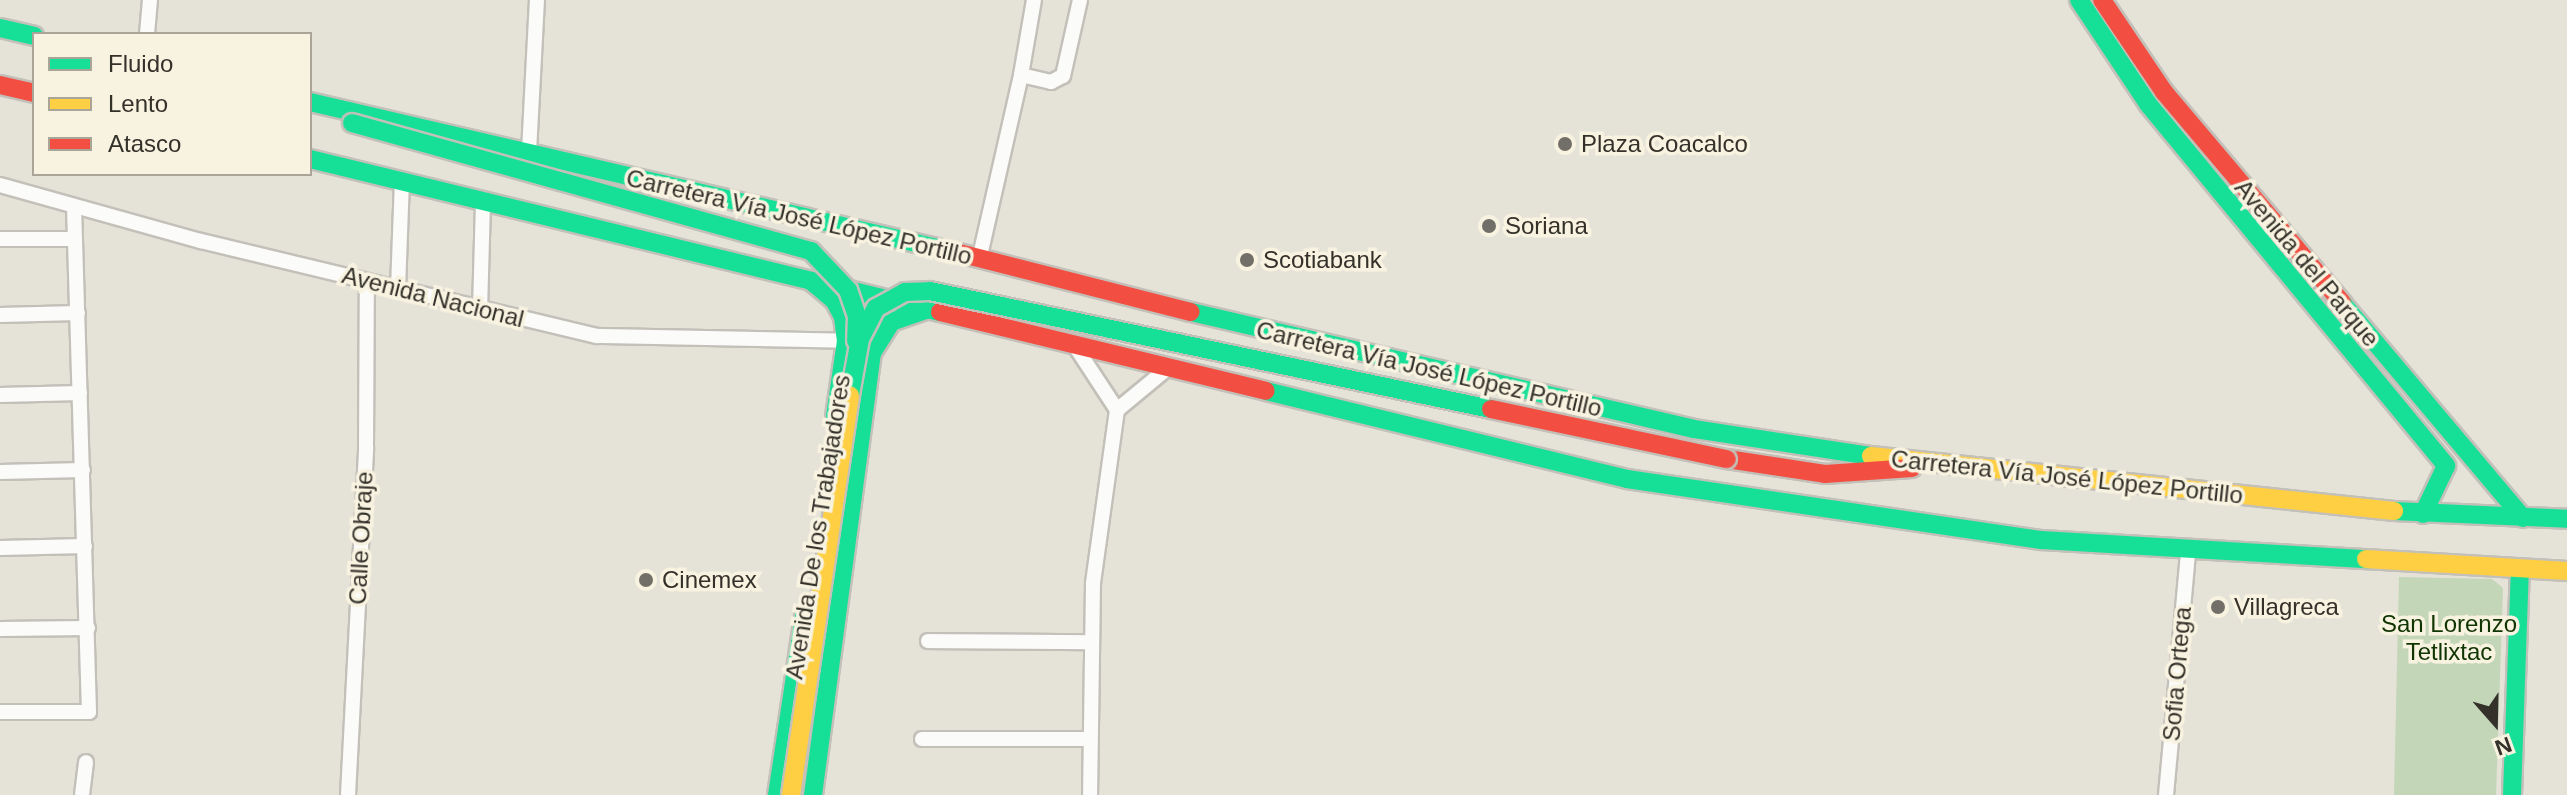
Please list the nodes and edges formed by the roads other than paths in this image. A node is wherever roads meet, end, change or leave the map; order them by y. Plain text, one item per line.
1 (150, 0) edge
2 (537, 0) edge
3 (1034, 0) edge
4 (1080, 0) edge
5 (2079, 0) edge
6 (2106, 2) edge
7 (2095, 23) junction
8 (0, 28) edge
9 (147, 32) edge
10 (32, 36) edge
11 (1021, 75) junction
12 (0, 85) edge
13 (32, 93) edge
14 (312, 102) edge
15 (312, 111) edge
16 (529, 152) junction
17 (312, 159) edge
18 (402, 181) junction
19 (0, 185) edge
20 (483, 201) junction
21 (74, 206) junction
22 (0, 239) edge
23 (75, 239) junction
24 (979, 260) junction
25 (803, 277) junction
26 (367, 281) junction
27 (398, 289) junction
28 (480, 310) junction
29 (944, 311) junction
30 (78, 313) junction
31 (0, 315) edge
32 (846, 341) junction
33 (1072, 342) junction
34 (876, 343) junction
35 (1169, 366) junction
36 (80, 393) junction
37 (0, 395) edge
38 (1117, 410) junction
39 (1939, 466) junction
40 (83, 470) junction
41 (0, 472) edge
42 (2423, 514) junction
43 (2523, 518) junction
44 (2567, 519) edge
45 (85, 546) junction
46 (0, 548) edge
47 (2188, 552) junction
48 (2520, 570) junction
49 (2567, 571) edge
50 (88, 628) junction
51 (0, 629) edge
52 (928, 641) dead end
53 (1089, 642) junction
54 (0, 712) edge
55 (922, 739) dead end
56 (1090, 739) junction
57 (86, 762) dead end
58 (82, 795) edge
59 (348, 795) edge
60 (777, 795) edge
61 (791, 795) edge
62 (802, 795) edge
63 (813, 795) edge
64 (1090, 795) edge
65 (2166, 795) edge
66 (2512, 795) edge

1 - 9 street
2 - 16 street
3 - 11 street
4 - 11 street
5 - 7 main road, Avenida del Parque
6 - 7 street
6 - 43 main road, Avenida del Parque
7 - 42 main road, Avenida del Parque
8 - 10 main road
11 - 24 street
12 - 13 main road
14 - 16 main road, Carretera Vía José López Portillo
15 - 62 main road, bridge
16 - 24 main road, Carretera Vía José López Portillo
17 - 18 main road
18 - 20 main road
18 - 27 street
19 - 21 street, Avenida Nacional
20 - 25 main road
20 - 28 street
21 - 23 street
21 - 26 street, Avenida Nacional
22 - 23 street
23 - 30 street
24 - 39 main road, Carretera Vía José López Portillo
25 - 29 main road
25 - 32 main road, Avenida De los Trabajadores
26 - 27 street, Avenida Nacional
26 - 59 street, Calle Obraje
27 - 28 street, Avenida Nacional
28 - 32 street, Avenida Nacional
29 - 33 main road
29 - 34 main road
30 - 31 street
30 - 36 street
32 - 34 street, Avenida Nacional
32 - 60 main road, Avenida De los Trabajadores
33 - 35 main road
33 - 38 street
34 - 63 main road, Avenida De los Trabajadores
35 - 38 street
35 - 47 main road
36 - 37 street
36 - 40 street
38 - 53 street
39 - 42 main road, Carretera Vía José López Portillo
39 - 61 main road, bridge
40 - 41 street
40 - 45 street
42 - 43 main road, Carretera Vía José López Portillo
43 - 44 main road, Carretera Vía José López Portillo
45 - 46 street
45 - 50 street
47 - 48 main road
47 - 65 street, Sofia Ortega
48 - 49 main road
48 - 66 main road
50 - 51 street
50 - 54 street
52 - 53 street
53 - 56 street
55 - 56 street
56 - 64 street
57 - 58 street

